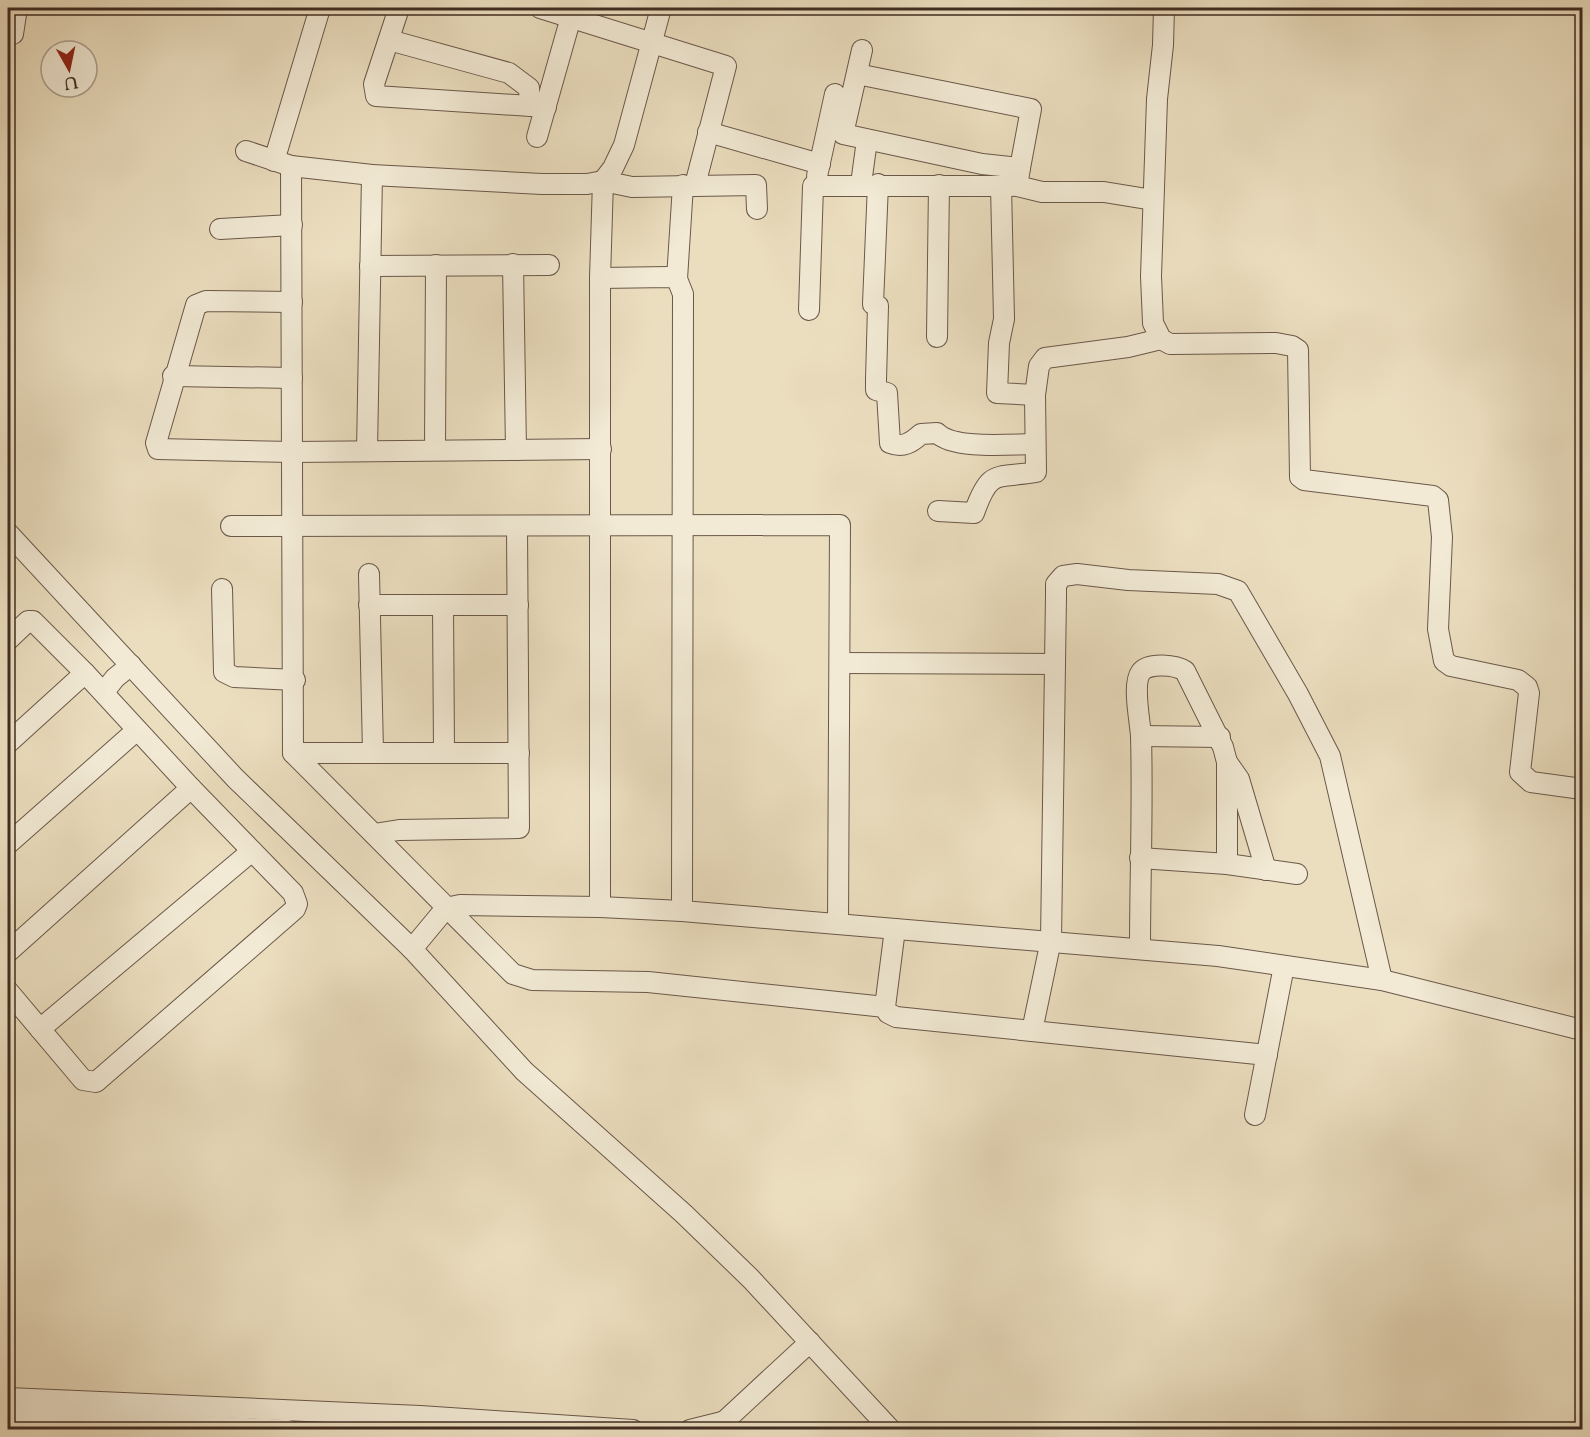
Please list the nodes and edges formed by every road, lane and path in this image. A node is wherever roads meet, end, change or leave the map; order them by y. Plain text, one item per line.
1 (17, 8) edge
2 (320, 8) edge
3 (399, 8) edge
4 (540, 8) edge
5 (661, 8) edge
6 (1164, 8) edge
7 (571, 17) junction
8 (13, 34) dead end
9 (389, 40) junction
10 (652, 41) junction
11 (862, 50) dead end
12 (857, 74) junction
13 (835, 94) dead end
14 (538, 106) junction
15 (708, 132) junction
16 (537, 137) dead end
17 (867, 140) junction
18 (246, 151) dead end
19 (283, 164) junction
20 (372, 175) junction
21 (1013, 180) junction
22 (603, 181) junction
23 (869, 184) junction
24 (689, 185) junction
25 (939, 185) junction
26 (1153, 200) junction
27 (757, 208) dead end
28 (292, 225) junction
29 (220, 229) dead end
30 (513, 264) junction
31 (436, 265) junction
32 (549, 265) dead end
33 (370, 266) junction
34 (600, 278) junction
35 (677, 279) junction
36 (292, 302) junction
37 (808, 310) dead end
38 (937, 337) dead end
39 (1161, 339) junction
40 (173, 376) junction
41 (292, 378) junction
42 (1035, 394) junction
43 (1035, 444) junction
44 (601, 449) junction
45 (435, 450) junction
46 (516, 450) junction
47 (367, 451) junction
48 (294, 452) junction
49 (938, 511) dead end
50 (683, 525) junction
51 (231, 526) dead end
52 (293, 526) junction
53 (601, 526) junction
54 (517, 527) junction
55 (8, 533) edge
56 (369, 574) dead end
57 (222, 589) dead end
58 (518, 605) junction
59 (369, 606) junction
60 (443, 606) junction
61 (8, 640) edge
62 (840, 663) junction
63 (1055, 664) junction
64 (85, 673) junction
65 (119, 676) junction
66 (295, 680) junction
67 (137, 730) junction
68 (1141, 736) junction
69 (1220, 737) junction
70 (8, 743) edge
71 (373, 752) junction
72 (444, 752) junction
73 (293, 753) junction
74 (519, 753) junction
75 (1227, 762) junction
76 (191, 788) junction
77 (1582, 789) edge
78 (374, 834) junction
79 (8, 844) edge
80 (252, 851) junction
81 (1140, 858) junction
82 (1227, 864) junction
83 (1266, 870) junction
84 (1297, 874) dead end
85 (600, 907) junction
86 (446, 908) junction
87 (682, 911) junction
88 (838, 923) junction
89 (895, 929) junction
90 (1051, 940) junction
91 (1140, 948) junction
92 (412, 949) junction
93 (8, 952) edge
94 (1284, 966) junction
95 (1382, 980) junction
96 (8, 991) edge
97 (885, 1007) junction
98 (40, 1029) junction
99 (1582, 1030) edge
100 (1032, 1031) junction
101 (1267, 1055) junction
102 (1255, 1115) dead end
103 (810, 1342) junction
104 (8, 1398) edge
105 (92, 1417) edge
106 (223, 1420) edge
107 (19, 1421) edge
108 (355, 1421) edge
109 (160, 1426) edge
110 (719, 1426) edge
111 (288, 1430) edge
112 (633, 1430) edge
113 (690, 1430) edge
114 (891, 1430) edge

1 - 8 street
2 - 19 street
3 - 9 street
4 - 7 street
5 - 10 street
6 - 26 street
7 - 10 street
7 - 14 street
9 - 14 street
9 - 14 street
10 - 15 street
10 - 22 street
11 - 12 street
12 - 17 street
12 - 21 street
13 - 15 street
14 - 16 street
15 - 24 street
17 - 21 street
17 - 23 street
18 - 19 street
19 - 20 street
19 - 28 street
20 - 22 street
20 - 33 street
21 - 25 street
21 - 26 street
21 - 42 street
22 - 24 street
22 - 34 street
23 - 25 street
23 - 37 street
23 - 43 street
24 - 27 street
24 - 35 street
25 - 38 street
26 - 39 street
28 - 29 street
28 - 36 street
30 - 31 street
30 - 32 street
30 - 46 street
31 - 33 street
31 - 45 street
33 - 47 street
34 - 35 street
34 - 44 street
35 - 50 street
36 - 40 street
36 - 41 street
39 - 42 street
39 - 77 street
40 - 41 street
40 - 48 street
41 - 48 street
42 - 43 street
43 - 49 street
44 - 46 street
44 - 53 street
45 - 46 street
45 - 47 street
47 - 48 street
48 - 52 street
50 - 53 street
50 - 62 street
50 - 87 street
51 - 52 street
52 - 54 street
52 - 66 street
53 - 54 street
53 - 85 street
54 - 58 street
55 - 65 street
56 - 59 street
57 - 66 street
58 - 60 street
58 - 74 street
59 - 60 street
59 - 71 street
60 - 72 street
61 - 64 street
62 - 63 street
62 - 88 street
63 - 90 street
63 - 95 street
64 - 65 street
64 - 70 street
65 - 67 street
65 - 92 street
66 - 73 street
67 - 76 street
67 - 79 street
68 - 69 street
68 - 69 street
68 - 81 street
69 - 75 street
71 - 72 street
71 - 73 street
72 - 74 street
73 - 78 street
74 - 78 street
75 - 82 street
75 - 83 street
76 - 80 street
76 - 93 street
78 - 86 street
80 - 98 street
80 - 98 street
81 - 82 street
81 - 91 street
82 - 83 street
83 - 84 street
85 - 86 street
85 - 87 street
86 - 92 street
86 - 97 street
87 - 88 street
88 - 89 street
89 - 90 street
89 - 97 street
90 - 91 street
90 - 100 street
91 - 94 street
92 - 103 street
94 - 95 street
94 - 101 street
95 - 99 street
96 - 98 street
97 - 100 street
100 - 101 street
101 - 102 street
103 - 110 street
103 - 114 street
104 - 105 street
105 - 106 street
105 - 107 street
105 - 109 street
106 - 108 street
106 - 109 street
106 - 111 street
108 - 112 street
110 - 113 street

